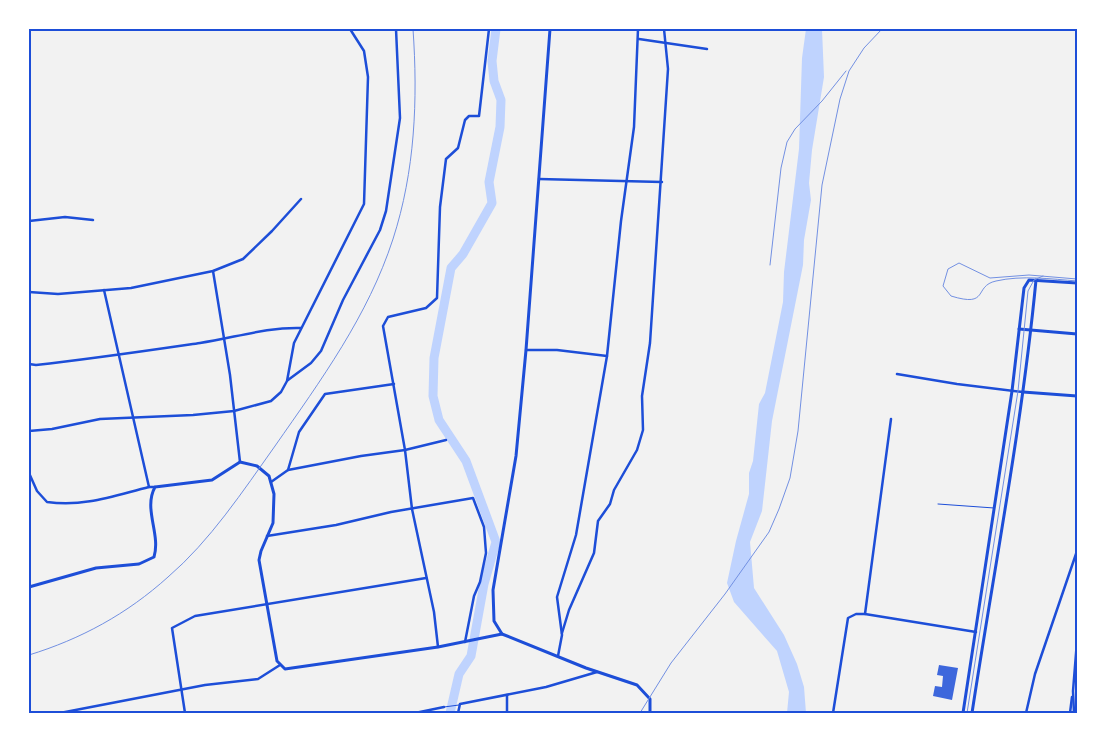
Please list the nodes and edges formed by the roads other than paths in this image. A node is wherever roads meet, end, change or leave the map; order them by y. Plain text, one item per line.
1 (350, 29) edge
2 (396, 29) edge
3 (489, 29) edge
4 (550, 29) edge
5 (638, 29) edge
6 (664, 29) edge
7 (639, 39) junction
8 (665, 44) junction
9 (707, 49) dead end
10 (539, 178) junction
11 (626, 180) junction
12 (662, 182) junction
13 (301, 198) dead end
14 (93, 220) dead end
15 (29, 221) edge
16 (213, 271) junction
17 (1036, 280) junction
18 (1077, 283) edge
19 (104, 290) junction
20 (29, 292) edge
21 (302, 328) junction
22 (1019, 329) junction
23 (1031, 330) junction
24 (1077, 334) edge
25 (225, 339) junction
26 (526, 350) junction
27 (118, 356) junction
28 (608, 356) junction
29 (29, 364) edge
30 (897, 374) dead end
31 (287, 381) junction
32 (394, 384) junction
33 (1012, 391) junction
34 (1023, 392) junction
35 (1077, 396) edge
36 (234, 411) junction
37 (133, 417) junction
38 (891, 419) dead end
39 (29, 430) edge
40 (446, 440) dead end
41 (405, 450) junction
42 (240, 462) junction
43 (288, 470) junction
44 (29, 473) edge
45 (271, 482) junction
46 (150, 486) junction
47 (155, 487) junction
48 (938, 504) dead end
49 (994, 508) junction
50 (412, 509) junction
51 (268, 536) junction
52 (1077, 551) edge
53 (426, 578) junction
54 (29, 587) edge
55 (267, 604) junction
56 (865, 614) junction
57 (976, 632) junction
58 (502, 634) junction
59 (562, 635) junction
60 (1077, 641) edge
61 (465, 642) junction
62 (438, 647) junction
63 (558, 656) junction
64 (280, 665) junction
65 (597, 672) junction
66 (183, 690) junction
67 (1073, 691) junction
68 (507, 695) junction
69 (460, 704) junction
70 (444, 707) joint
71 (60, 713) edge
72 (184, 713) edge
73 (416, 713) edge
74 (458, 713) edge
75 (507, 713) edge
76 (650, 713) edge
77 (834, 713) edge
78 (963, 713) edge
79 (972, 713) edge
80 (1026, 713) edge
81 (1070, 713) edge
82 (1074, 713) edge

1 - 21 street
2 - 31 street
3 - 32 street
4 - 10 street
5 - 7 street
6 - 8 street
7 - 8 street
7 - 11 street
8 - 9 street
8 - 12 street
10 - 11 street
10 - 26 street
11 - 12 street
11 - 28 street
12 - 59 street
13 - 16 street
14 - 15 street
16 - 19 street
16 - 25 street
17 - 18 street
17 - 22 street
17 - 23 street
19 - 20 street
19 - 27 street
21 - 25 street
21 - 31 street
22 - 23 street
22 - 33 street
23 - 24 street
23 - 34 street
25 - 27 street
25 - 36 street
26 - 28 street
26 - 58 street
27 - 29 street
27 - 37 street
28 - 59 street
30 - 33 street
31 - 36 street
32 - 41 street
32 - 43 street
33 - 34 street
33 - 49 street
34 - 35 street
34 - 79 street
36 - 37 street
36 - 42 street
37 - 39 street
37 - 46 street
38 - 56 street
40 - 41 street
41 - 43 street
41 - 50 street
42 - 45 street
42 - 47 street
43 - 45 street
44 - 46 street
45 - 51 street
46 - 47 street
47 - 54 street
48 - 49 lane
49 - 57 street
50 - 51 street
50 - 53 street
50 - 61 street
51 - 55 street
52 - 80 street
53 - 55 street
53 - 62 street
55 - 64 street
55 - 66 street
56 - 57 street
56 - 77 street
57 - 78 street
58 - 61 street
58 - 63 street
59 - 63 street
60 - 67 street
61 - 62 street
62 - 64 street
63 - 65 street
64 - 66 street
65 - 68 street
65 - 76 street
66 - 71 street
66 - 72 street
67 - 81 street
67 - 82 street
68 - 69 street
68 - 75 street
69 - 70 lane
69 - 74 street
70 - 73 street

